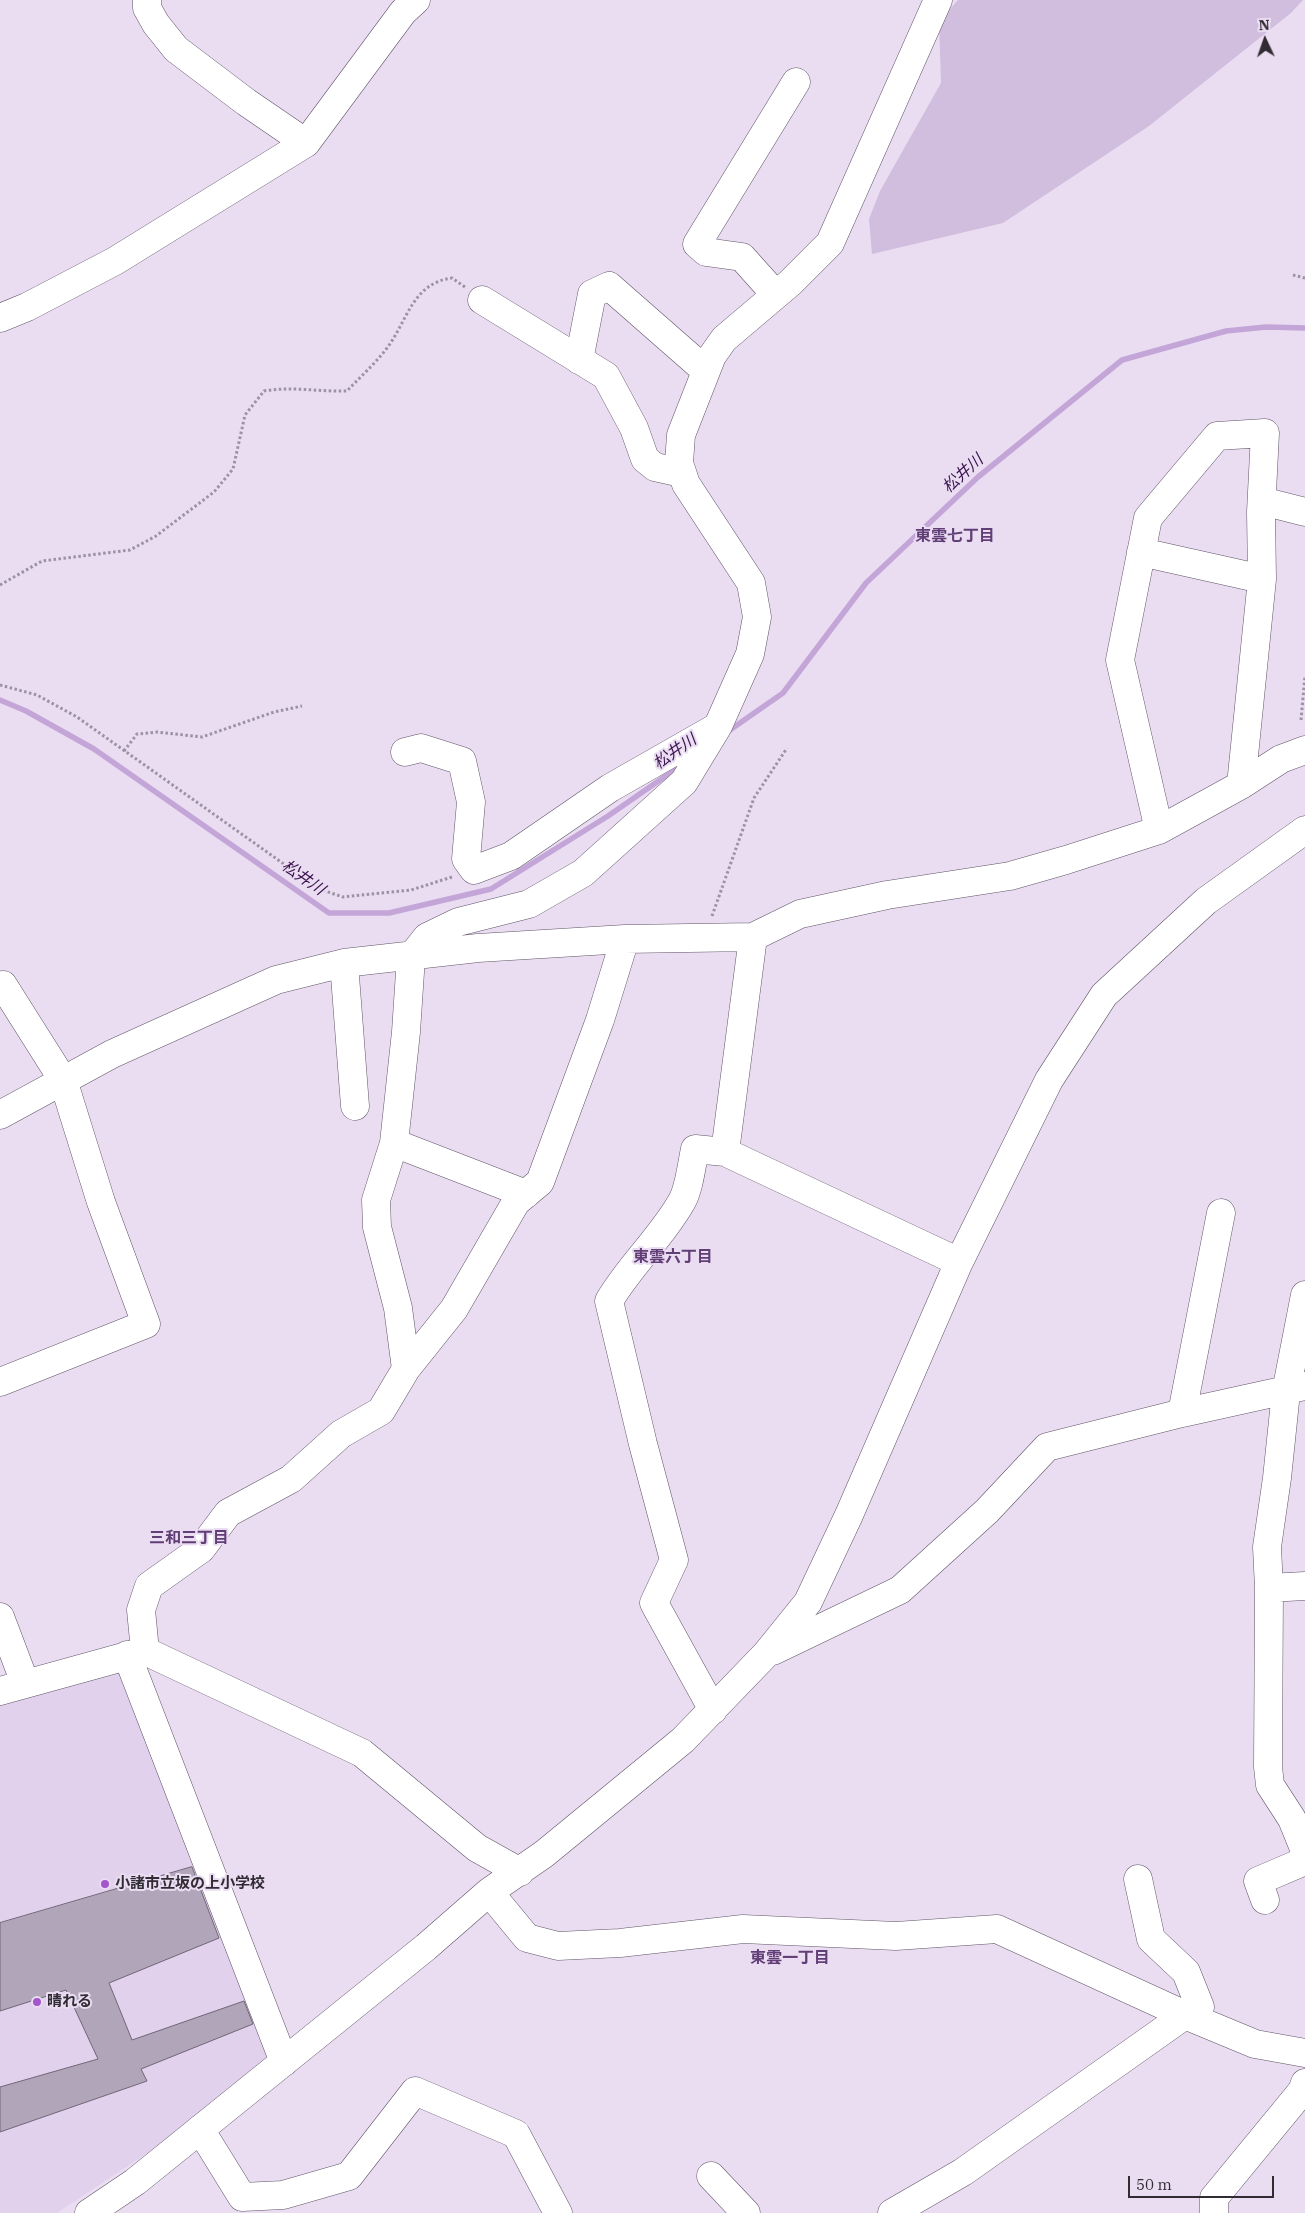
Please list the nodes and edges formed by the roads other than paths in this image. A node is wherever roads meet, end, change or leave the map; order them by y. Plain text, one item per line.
1 (147, 0) edge
2 (416, 0) edge
3 (938, 0) edge
4 (796, 82) dead end
5 (306, 143) junction
6 (776, 295) junction
7 (482, 300) road end
8 (0, 318) edge
9 (579, 360) junction
10 (706, 371) junction
11 (682, 473) junction
12 (1262, 502) junction
13 (1305, 512) edge
14 (1141, 552) junction
15 (1262, 580) junction
16 (718, 726) junction
17 (1305, 750) edge
18 (405, 752) dead end
19 (1241, 785) junction
20 (1159, 830) junction
21 (1305, 830) edge
22 (753, 937) junction
23 (624, 939) junction
24 (411, 957) junction
25 (344, 963) junction
26 (3, 985) dead end
27 (63, 1080) junction
28 (355, 1106) dead end
29 (0, 1115) edge
30 (394, 1143) junction
31 (725, 1152) junction
32 (526, 1194) junction
33 (1221, 1213) dead end
34 (959, 1262) junction
35 (1305, 1295) edge
36 (406, 1369) junction
37 (0, 1382) edge
38 (1296, 1389) edge
39 (1182, 1413) junction
40 (1305, 1586) edge
41 (1269, 1588) junction
42 (0, 1617) edge
43 (136, 1653) junction
44 (766, 1654) junction
45 (12, 1687) edge
46 (713, 1710) junction
47 (1305, 1851) edge
48 (1305, 1861) edge
49 (520, 1872) junction
50 (1138, 1879) dead end
51 (489, 1892) junction
52 (1265, 1900) dead end
53 (1185, 2015) junction
54 (1305, 2053) edge
55 (284, 2062) junction
56 (1305, 2083) edge
57 (200, 2129) junction
58 (711, 2176) dead end
59 (88, 2213) edge
60 (558, 2213) edge
61 (746, 2213) edge
62 (892, 2213) edge
63 (1214, 2213) edge

1 - 5 street
2 - 5 street
3 - 6 street
4 - 6 street
5 - 8 street
6 - 10 street
7 - 9 street
9 - 10 street
9 - 11 street
10 - 11 street
11 - 16 street
12 - 13 street
12 - 14 street
12 - 15 street
14 - 15 street
14 - 20 street
15 - 19 street
16 - 18 street
16 - 24 street
17 - 19 street
19 - 20 street
20 - 22 street
21 - 34 street
22 - 23 street
22 - 31 street
23 - 24 street
23 - 32 street
24 - 25 street
24 - 30 street
25 - 27 street
25 - 28 street
26 - 27 street
27 - 29 street
27 - 37 street
30 - 32 street
30 - 36 street
31 - 34 street
31 - 46 street
32 - 36 street
33 - 39 street
34 - 44 street
35 - 38 street
36 - 43 street
38 - 39 street
38 - 41 street
39 - 44 street
40 - 41 street
41 - 47 street
42 - 45 street
43 - 45 street
43 - 49 street
43 - 55 street
44 - 46 street
46 - 49 street
48 - 52 street
49 - 51 street
50 - 53 street
51 - 53 street
51 - 55 street
53 - 54 street
53 - 62 street
55 - 57 street
56 - 63 street
57 - 59 street
57 - 60 street
58 - 61 street

